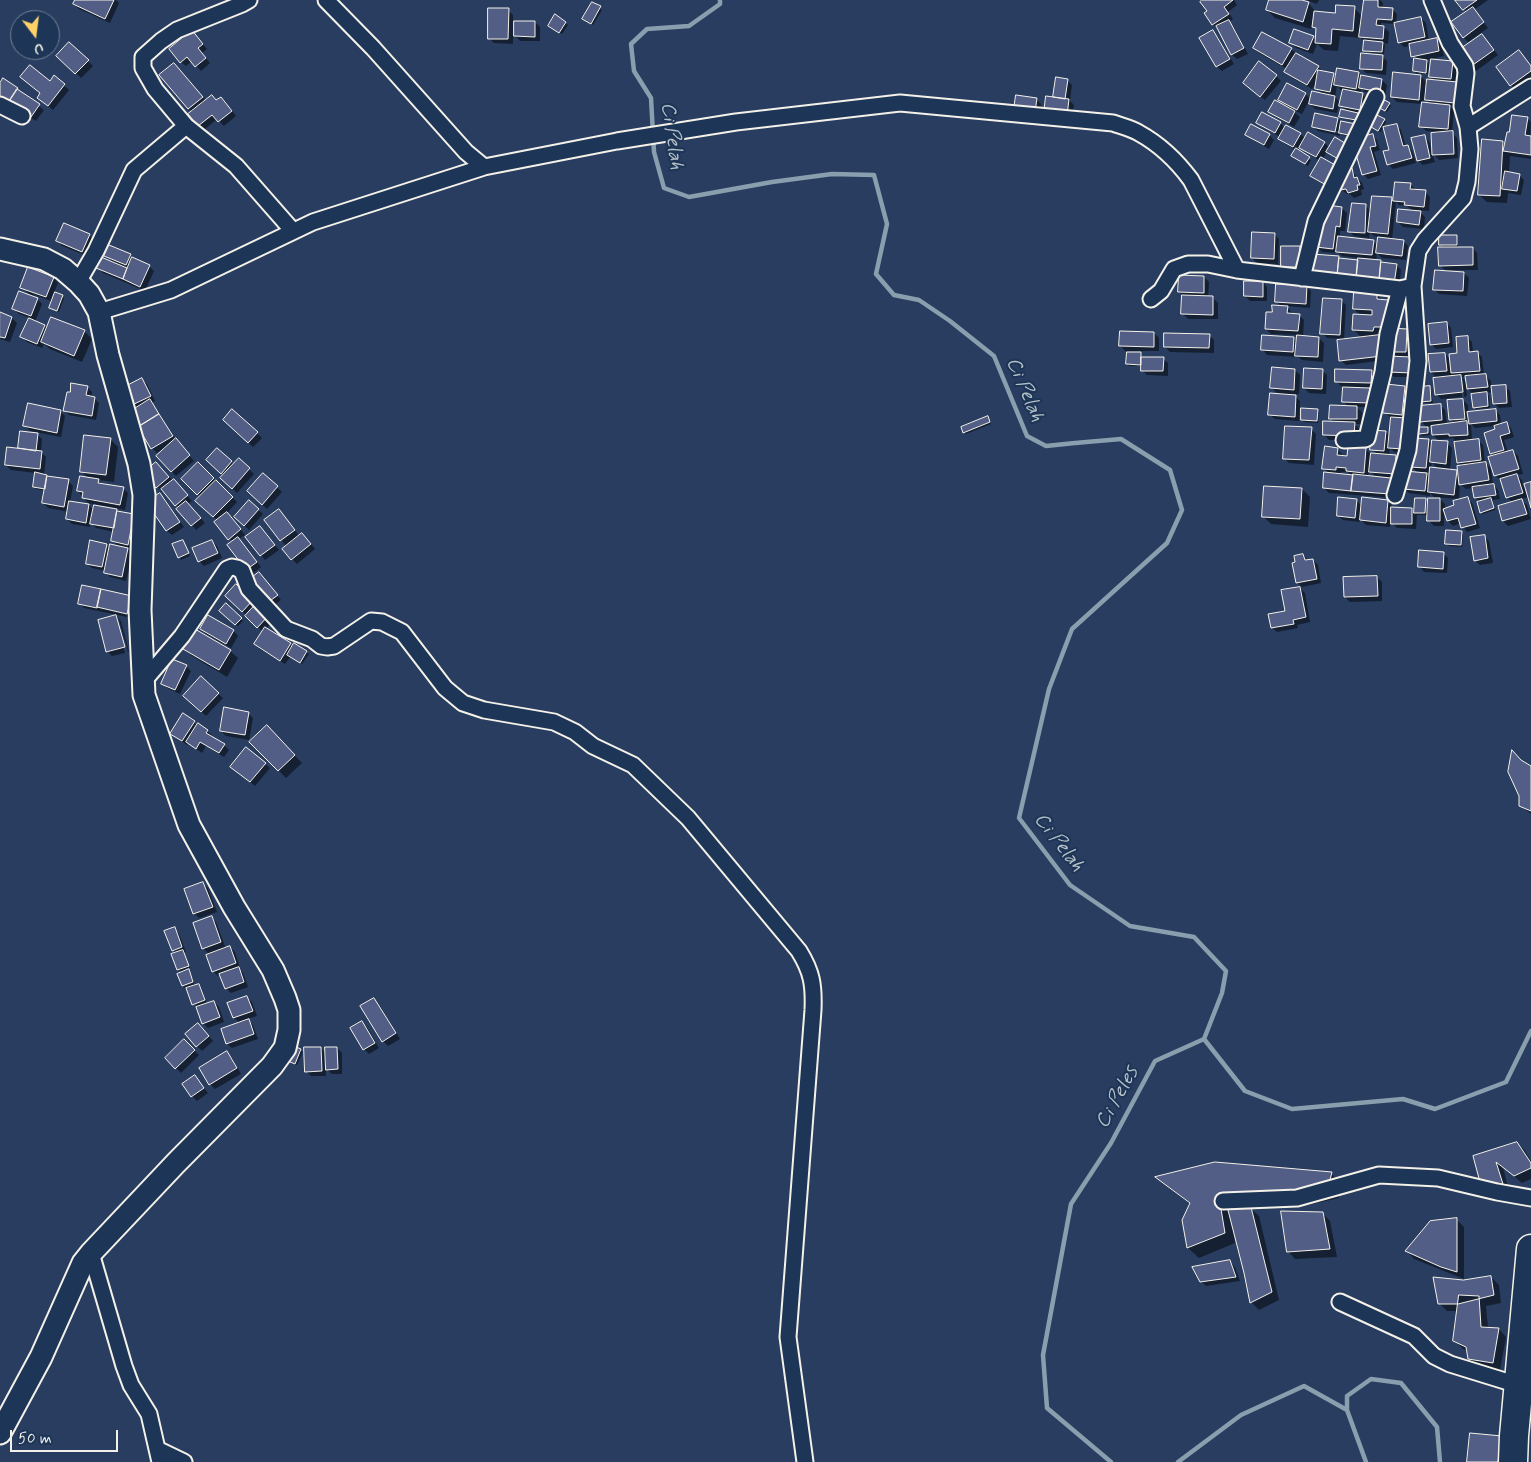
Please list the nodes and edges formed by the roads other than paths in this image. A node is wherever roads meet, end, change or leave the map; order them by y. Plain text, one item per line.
1 (249, 0) edge
2 (326, 0) edge
3 (1432, 0) edge
4 (1531, 87) edge
5 (1376, 97) dead end
6 (0, 105) edge
7 (22, 116) dead end
8 (186, 126) junction
9 (1468, 127) junction
10 (484, 167) junction
11 (293, 231) junction
12 (0, 250) edge
13 (1237, 270) junction
14 (1302, 278) junction
15 (78, 282) junction
16 (1406, 287) junction
17 (1151, 299) dead end
18 (99, 312) junction
19 (1344, 440) dead end
20 (1395, 494) dead end
21 (143, 682) junction
22 (1531, 1198) edge
23 (1223, 1201) dead end
24 (1531, 1249) edge
25 (91, 1253) junction
26 (1340, 1302) dead end
27 (1518, 1385) junction
28 (0, 1433) edge
29 (158, 1455) edge
30 (184, 1462) edge
31 (805, 1462) edge
32 (1513, 1462) edge

1 - 8 street
2 - 10 street
3 - 9 street
4 - 9 street
5 - 14 street
6 - 7 street
8 - 11 street
8 - 15 street
9 - 16 street
10 - 11 street
10 - 13 street
11 - 18 street
12 - 15 street
13 - 14 street
13 - 17 street
14 - 16 street
15 - 18 street
16 - 19 street
16 - 20 street
18 - 21 street
21 - 25 street
21 - 31 street
22 - 23 street
24 - 27 highway
25 - 28 street
25 - 29 street
26 - 27 street
27 - 32 highway
29 - 30 street

